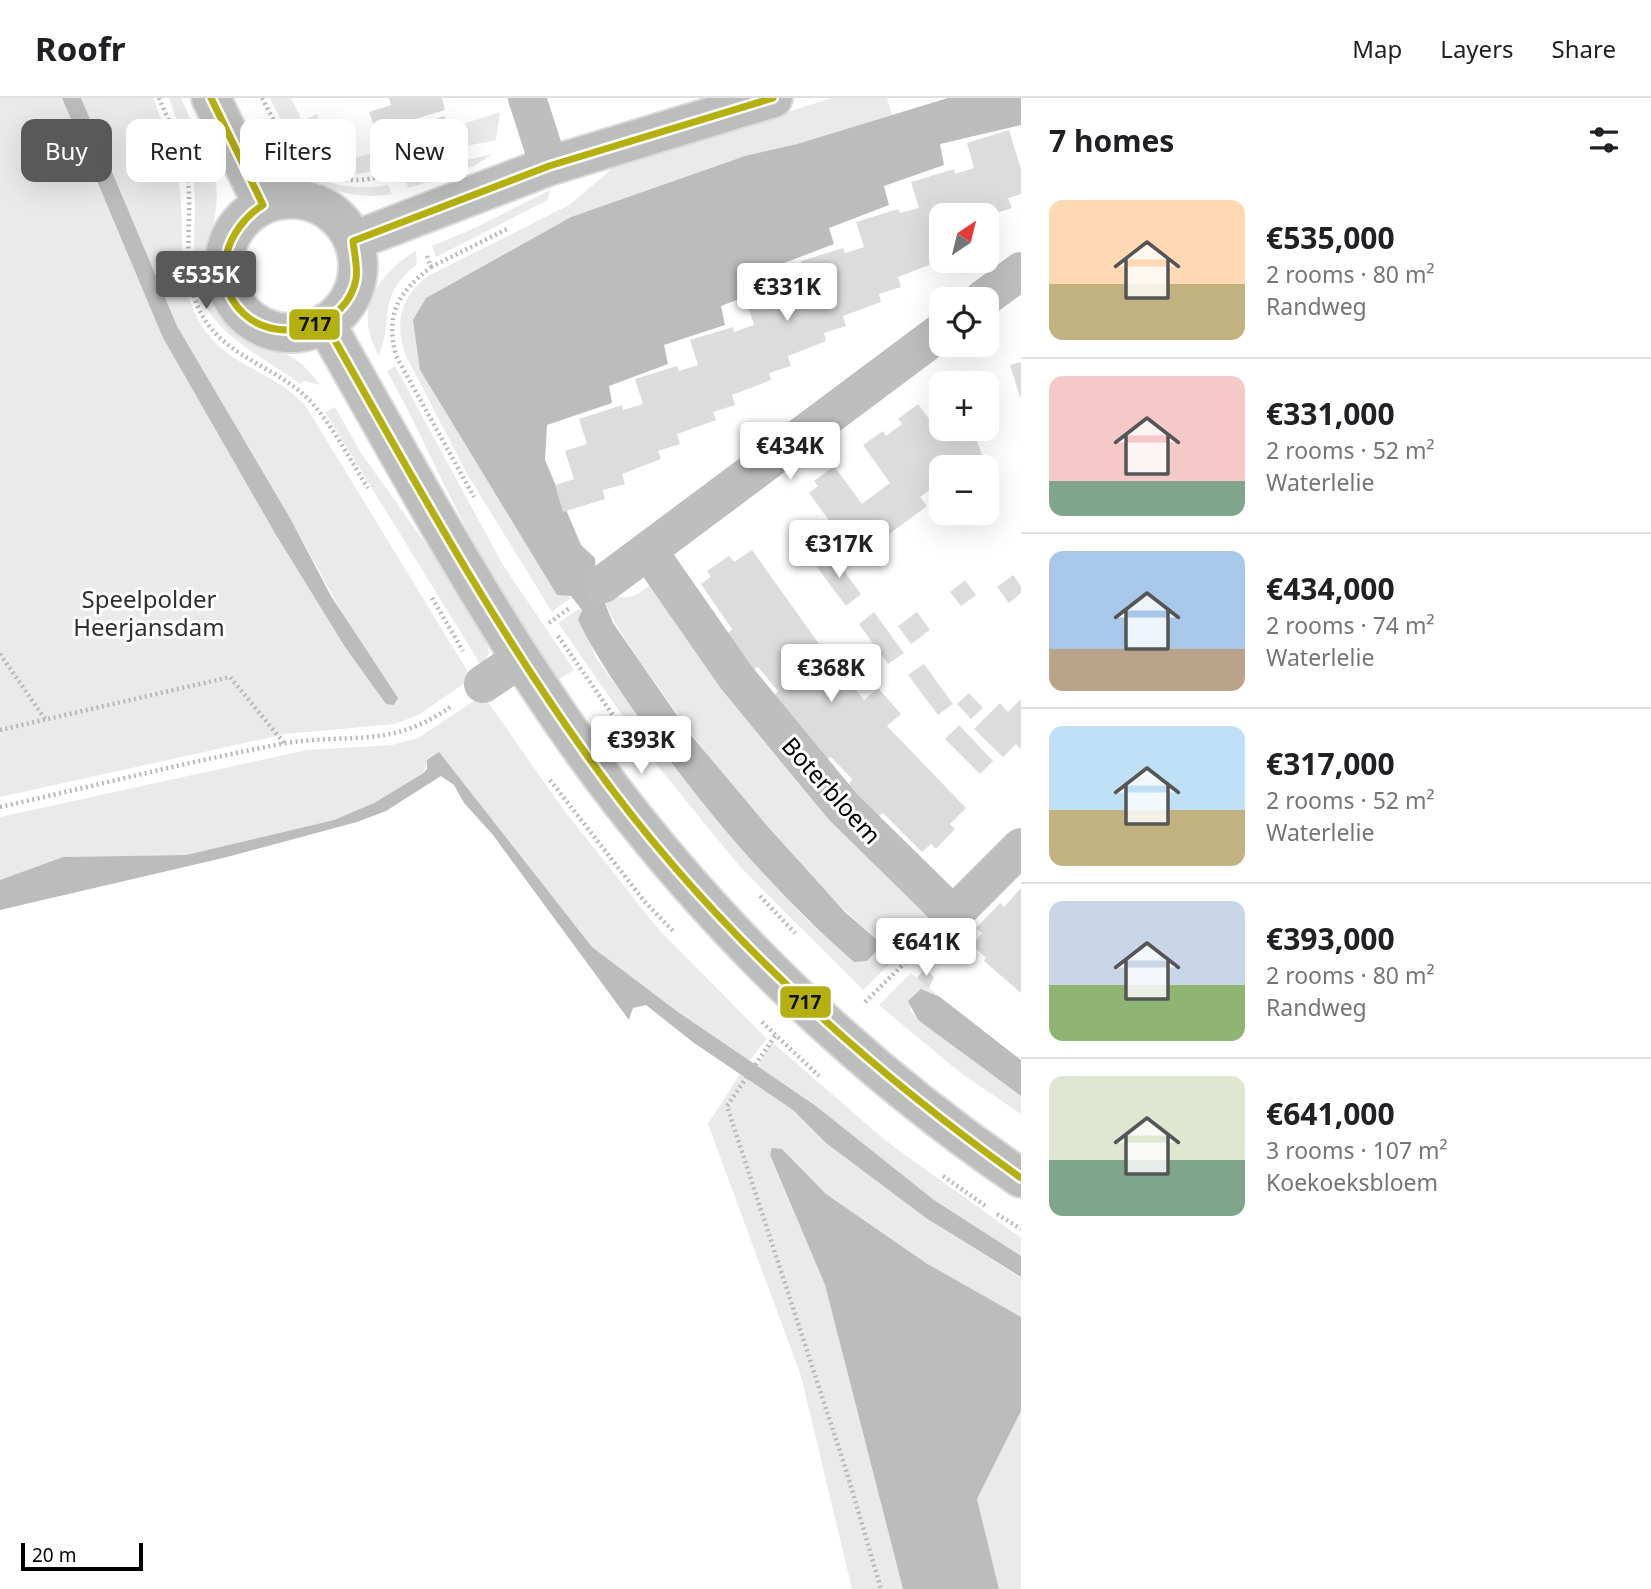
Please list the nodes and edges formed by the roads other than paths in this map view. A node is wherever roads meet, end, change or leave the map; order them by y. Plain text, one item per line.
1 (211, 98) edge
2 (527, 98) edge
3 (772, 98) edge
4 (549, 166) junction
5 (263, 205) junction
6 (353, 241) junction
7 (1021, 271) edge
8 (999, 287) edge
9 (325, 323) junction
10 (929, 341) edge
11 (649, 552) junction
12 (603, 584) dead end
13 (520, 659) junction
14 (483, 684) road end
15 (1021, 847) edge
16 (1021, 1178) edge

1 - 5 main road
2 - 4 street
3 - 4 main road
4 - 6 main road
5 - 6 main road
5 - 9 main road
6 - 9 main road
7 - 8 street
9 - 13 main road
10 - 11 street
11 - 12 street
11 - 15 street, Boterbloem
13 - 14 street
13 - 16 main road

